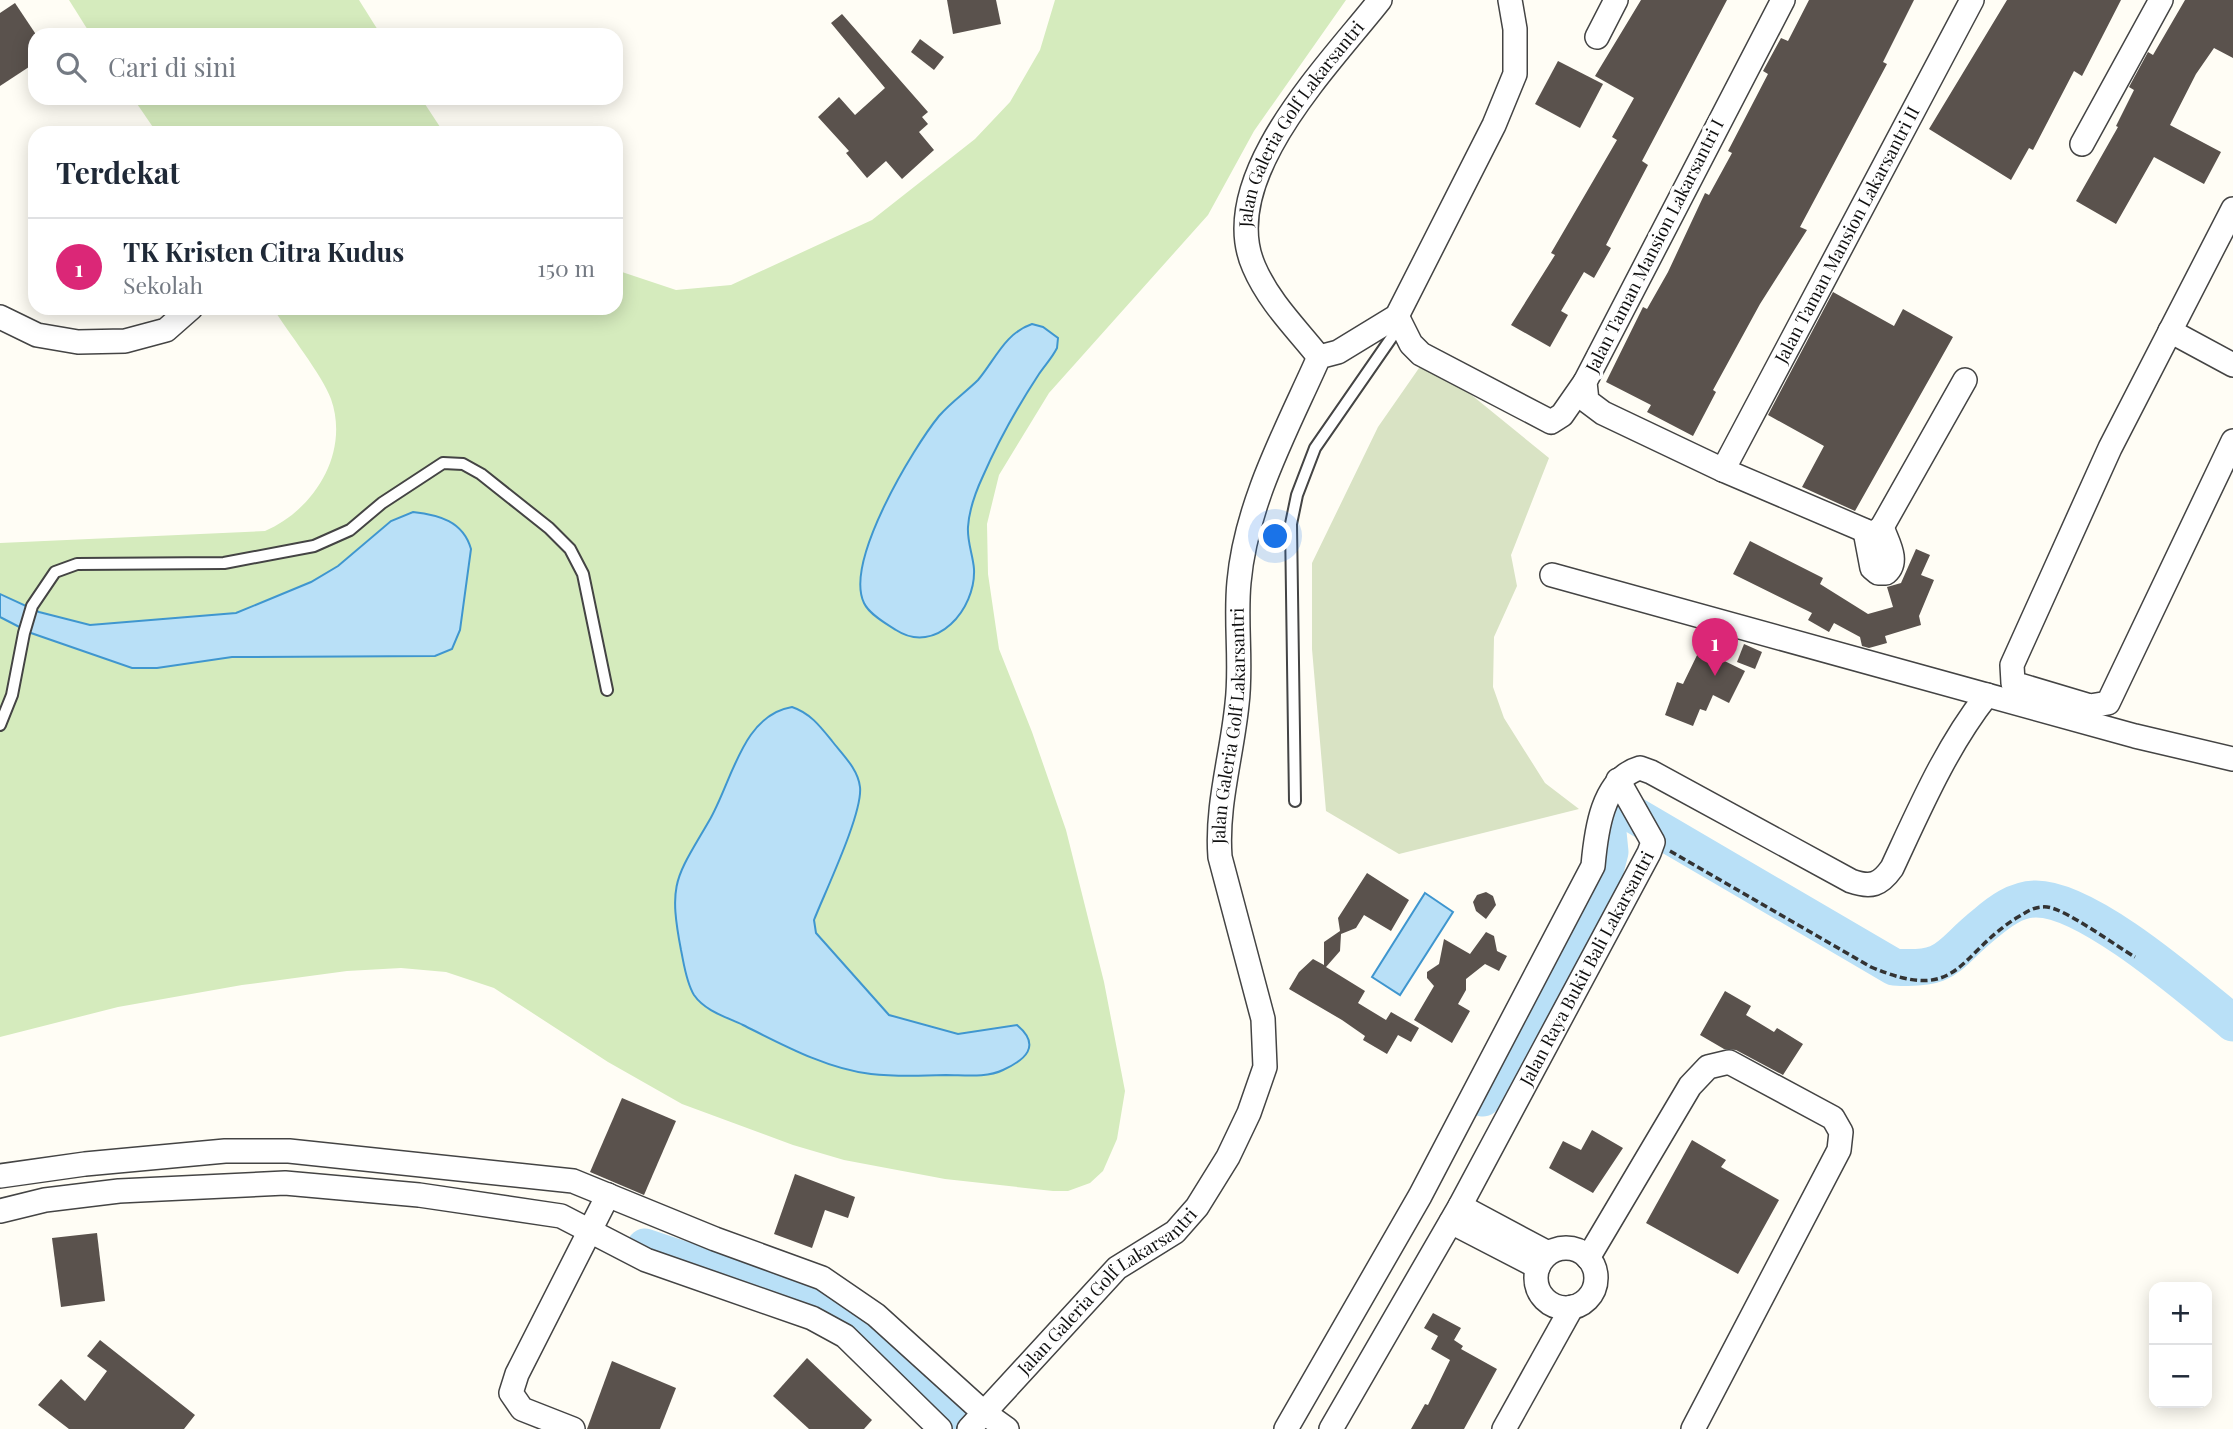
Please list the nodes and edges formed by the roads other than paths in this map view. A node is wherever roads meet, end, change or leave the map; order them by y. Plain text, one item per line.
1 (1380, 0) edge
2 (1510, 0) edge
3 (1616, 0) edge
4 (1783, 0) edge
5 (1972, 0) edge
6 (2161, 0) edge
7 (1597, 37) dead end
8 (2082, 144) dead end
9 (2233, 209) edge
10 (184, 315) edge
11 (1397, 316) junction
12 (0, 317) edge
13 (2170, 331) junction
14 (1319, 358) junction
15 (2233, 365) edge
16 (1965, 380) dead end
17 (1585, 382) junction
18 (2233, 441) edge
19 (1723, 470) junction
20 (1552, 575) dead end
21 (607, 690) dead end
22 (1987, 695) junction
23 (0, 725) edge
24 (2233, 759) edge
25 (1621, 787) junction
26 (1295, 801) dead end
27 (0, 1177) edge
28 (608, 1195) junction
29 (1442, 1207) junction
30 (0, 1211) edge
31 (589, 1231) junction
32 (1588, 1258) junction
33 (1543, 1260) junction
34 (1572, 1307) junction
35 (975, 1420) edge
36 (573, 1429) edge
37 (940, 1429) edge
38 (1007, 1429) edge
39 (1286, 1429) edge
40 (1331, 1429) edge
41 (1504, 1429) edge
42 (1693, 1429) edge

1 - 14 street, Jalan Galeria Golf Lakarsantri
2 - 11 street
3 - 7 street
4 - 17 street, Jalan Taman Mansion Lakarsantri I
5 - 19 street, Jalan Taman Mansion Lakarsantri II
6 - 8 street
9 - 13 street
10 - 12 street
11 - 14 street
11 - 17 street
11 - 26 lane
13 - 15 street
13 - 18 street
14 - 35 street, Jalan Galeria Golf Lakarsantri
16 - 19 street, Jalan Taman Mansion Lakarsantri I
17 - 19 street, Jalan Taman Mansion Lakarsantri I
20 - 22 street
21 - 23 lane
22 - 24 street
22 - 25 street
25 - 29 street, Jalan Raya Bukit Bali Lakarsantri
25 - 29 street, Jalan Raya Bukit Bali Lakarsantri
27 - 28 street
28 - 31 street
28 - 35 street
29 - 33 street
29 - 39 street, Jalan Raya Bukit Bali Lakarsantri
29 - 40 street, Jalan Raya Bukit Bali Lakarsantri
30 - 31 street
31 - 36 street
31 - 37 street
32 - 33 street
32 - 34 street
32 - 42 street
33 - 34 street
34 - 41 street
35 - 38 street

